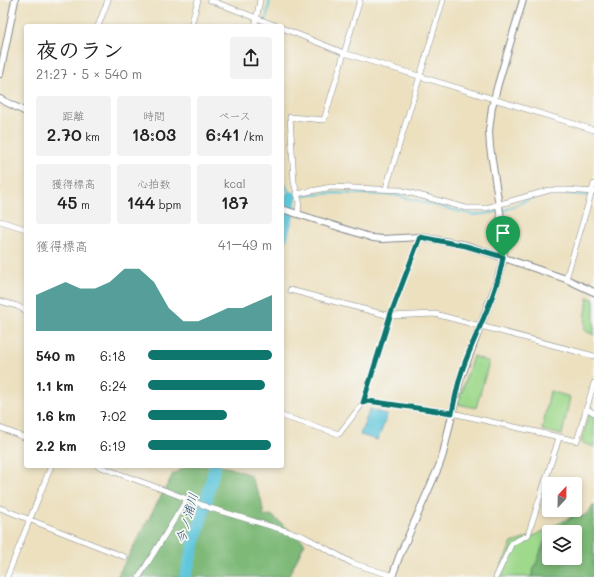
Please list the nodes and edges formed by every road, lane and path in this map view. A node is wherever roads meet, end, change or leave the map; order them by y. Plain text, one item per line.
1 (15, 0) edge
2 (108, 0) edge
3 (198, 0) edge
4 (210, 0) edge
5 (260, 0) edge
6 (360, 0) edge
7 (443, 0) edge
8 (523, 0) edge
9 (256, 18) junction
10 (99, 24) edge
11 (192, 24) edge
12 (254, 24) edge
13 (272, 24) edge
14 (284, 29) edge
15 (344, 53) junction
16 (0, 74) edge
17 (420, 77) junction
18 (0, 99) edge
19 (494, 99) junction
20 (24, 111) edge
21 (594, 130) edge
22 (594, 184) edge
23 (386, 188) junction
24 (593, 192) edge
25 (297, 194) junction
26 (498, 204) junction
27 (284, 210) edge
28 (298, 214) junction
29 (0, 221) edge
30 (24, 228) edge
31 (420, 237) junction
32 (503, 257) junction
33 (566, 279) junction
34 (290, 290) dead end
35 (594, 292) edge
36 (0, 301) edge
37 (24, 311) edge
38 (390, 316) junction
39 (480, 327) junction
40 (594, 356) edge
41 (594, 383) edge
42 (363, 403) junction
43 (586, 408) junction
44 (452, 413) junction
45 (594, 413) edge
46 (284, 417) edge
47 (0, 428) edge
48 (24, 437) edge
49 (559, 438) junction
50 (49, 468) edge
51 (104, 468) edge
52 (186, 499) junction
53 (0, 508) edge
54 (30, 520) junction
55 (125, 557) dead end
56 (7, 577) edge
57 (139, 577) edge
58 (392, 577) edge
59 (496, 577) edge

1 - 16 street
2 - 10 street
3 - 11 street
4 - 9 street
5 - 9 street
6 - 15 street
7 - 17 street
8 - 19 street
9 - 12 street
9 - 13 street
14 - 15 street
15 - 17 street
15 - 25 street
17 - 19 street
17 - 23 street
18 - 20 street
19 - 21 street
19 - 26 street
22 - 24 street
23 - 25 street
23 - 26 street
24 - 26 street
24 - 33 street
25 - 28 street
26 - 32 street
27 - 28 street
28 - 31 street
29 - 30 street
31 - 32 street
31 - 38 street
32 - 33 street
32 - 39 street
33 - 35 street
34 - 38 street
36 - 37 street
38 - 39 street
38 - 42 street
39 - 40 street
39 - 44 street
41 - 43 street
42 - 44 street
42 - 46 street
43 - 45 street
43 - 49 street
44 - 49 street
44 - 58 street
47 - 48 street
49 - 59 street
50 - 54 street
51 - 52 street
52 - 57 street
52 - 58 street
53 - 54 street
54 - 55 street
54 - 56 street

